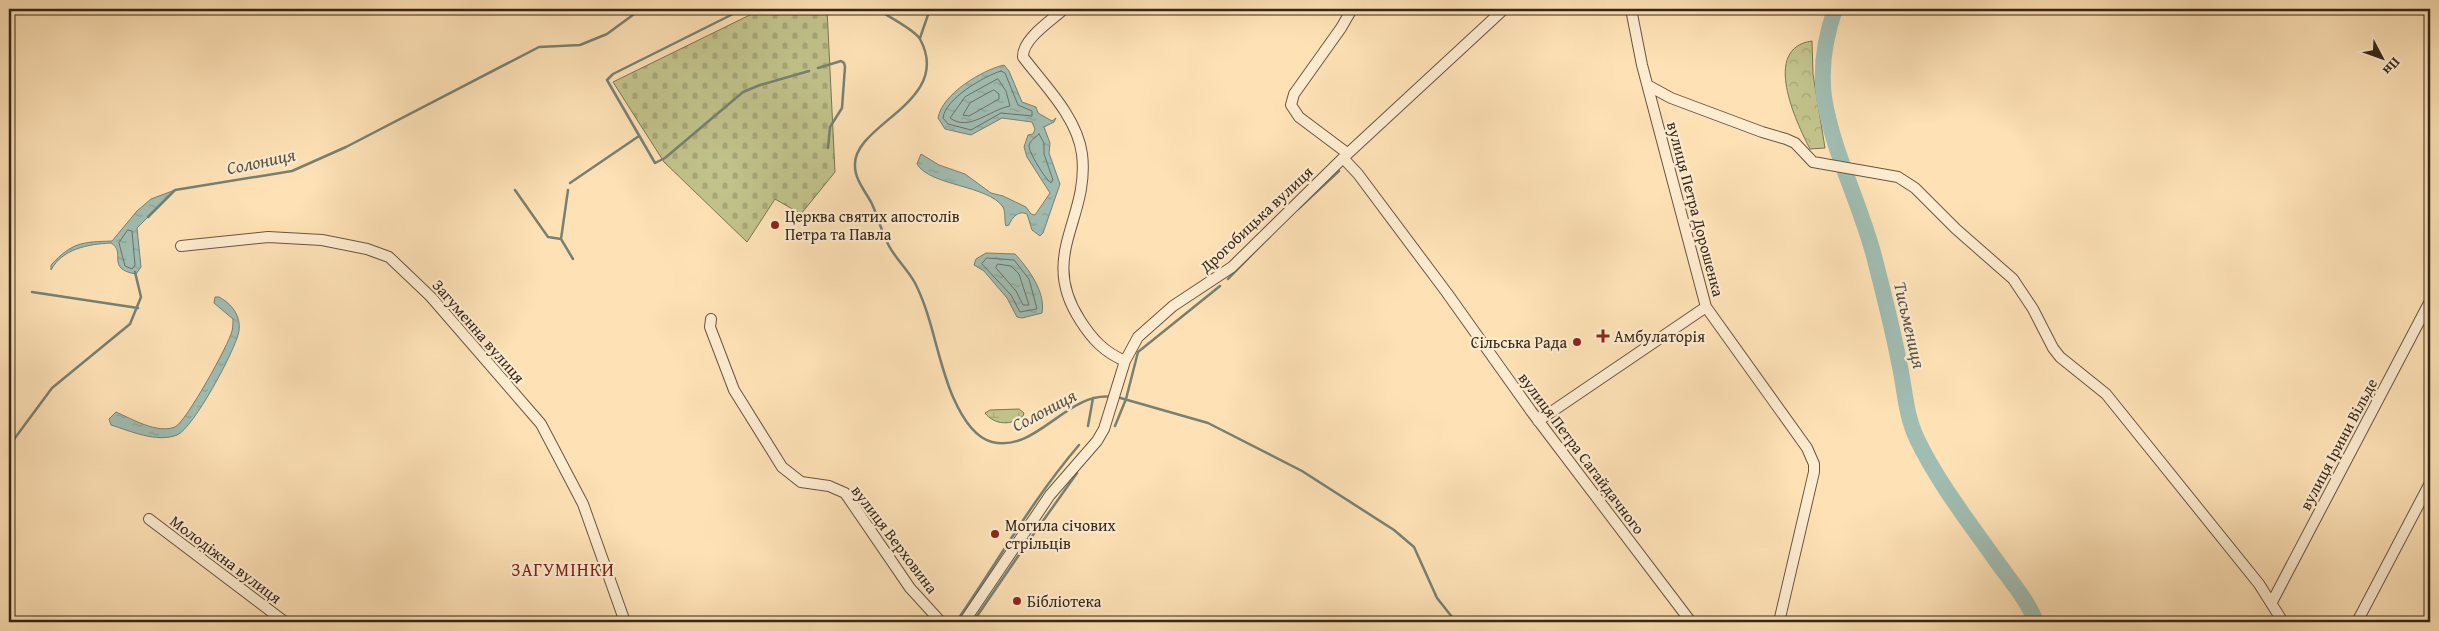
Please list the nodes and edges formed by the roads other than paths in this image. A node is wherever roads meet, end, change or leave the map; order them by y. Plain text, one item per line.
1 (1064, 9) edge
2 (1352, 9) edge
3 (1504, 9) edge
4 (1631, 9) edge
5 (1649, 86) junction
6 (1345, 156) junction
7 (181, 246) dead end
8 (2430, 300) edge
9 (1706, 308) junction
10 (711, 319) dead end
11 (1125, 361) junction
12 (1538, 421) junction
13 (2430, 483) edge
14 (149, 519) dead end
15 (2272, 602) junction
16 (285, 622) edge
17 (625, 622) edge
18 (941, 622) edge
19 (964, 622) edge
20 (1692, 622) edge
21 (1779, 622) edge
22 (2283, 622) edge
23 (2357, 622) edge

1 - 11 street
2 - 6 street, вулиця Петра Сагайдачного
3 - 6 street, Дрогобицька вулиця
4 - 5 street, вулиця Петра Дорошенка
5 - 9 street, вулиця Петра Дорошенка
5 - 15 street
6 - 11 street, Дрогобицька вулиця
6 - 12 street, вулиця Петра Сагайдачного
7 - 17 street, Загуменна вулиця
8 - 15 street, вулиця Ірини Вільде
9 - 12 street
9 - 21 street, вулиця Петра Дорошенка
10 - 18 street, вулиця Верховина
11 - 19 street, Дрогобицька вулиця
12 - 20 street, вулиця Петра Сагайдачного
13 - 23 street
14 - 16 street, Молодіжна вулиця
15 - 22 street

